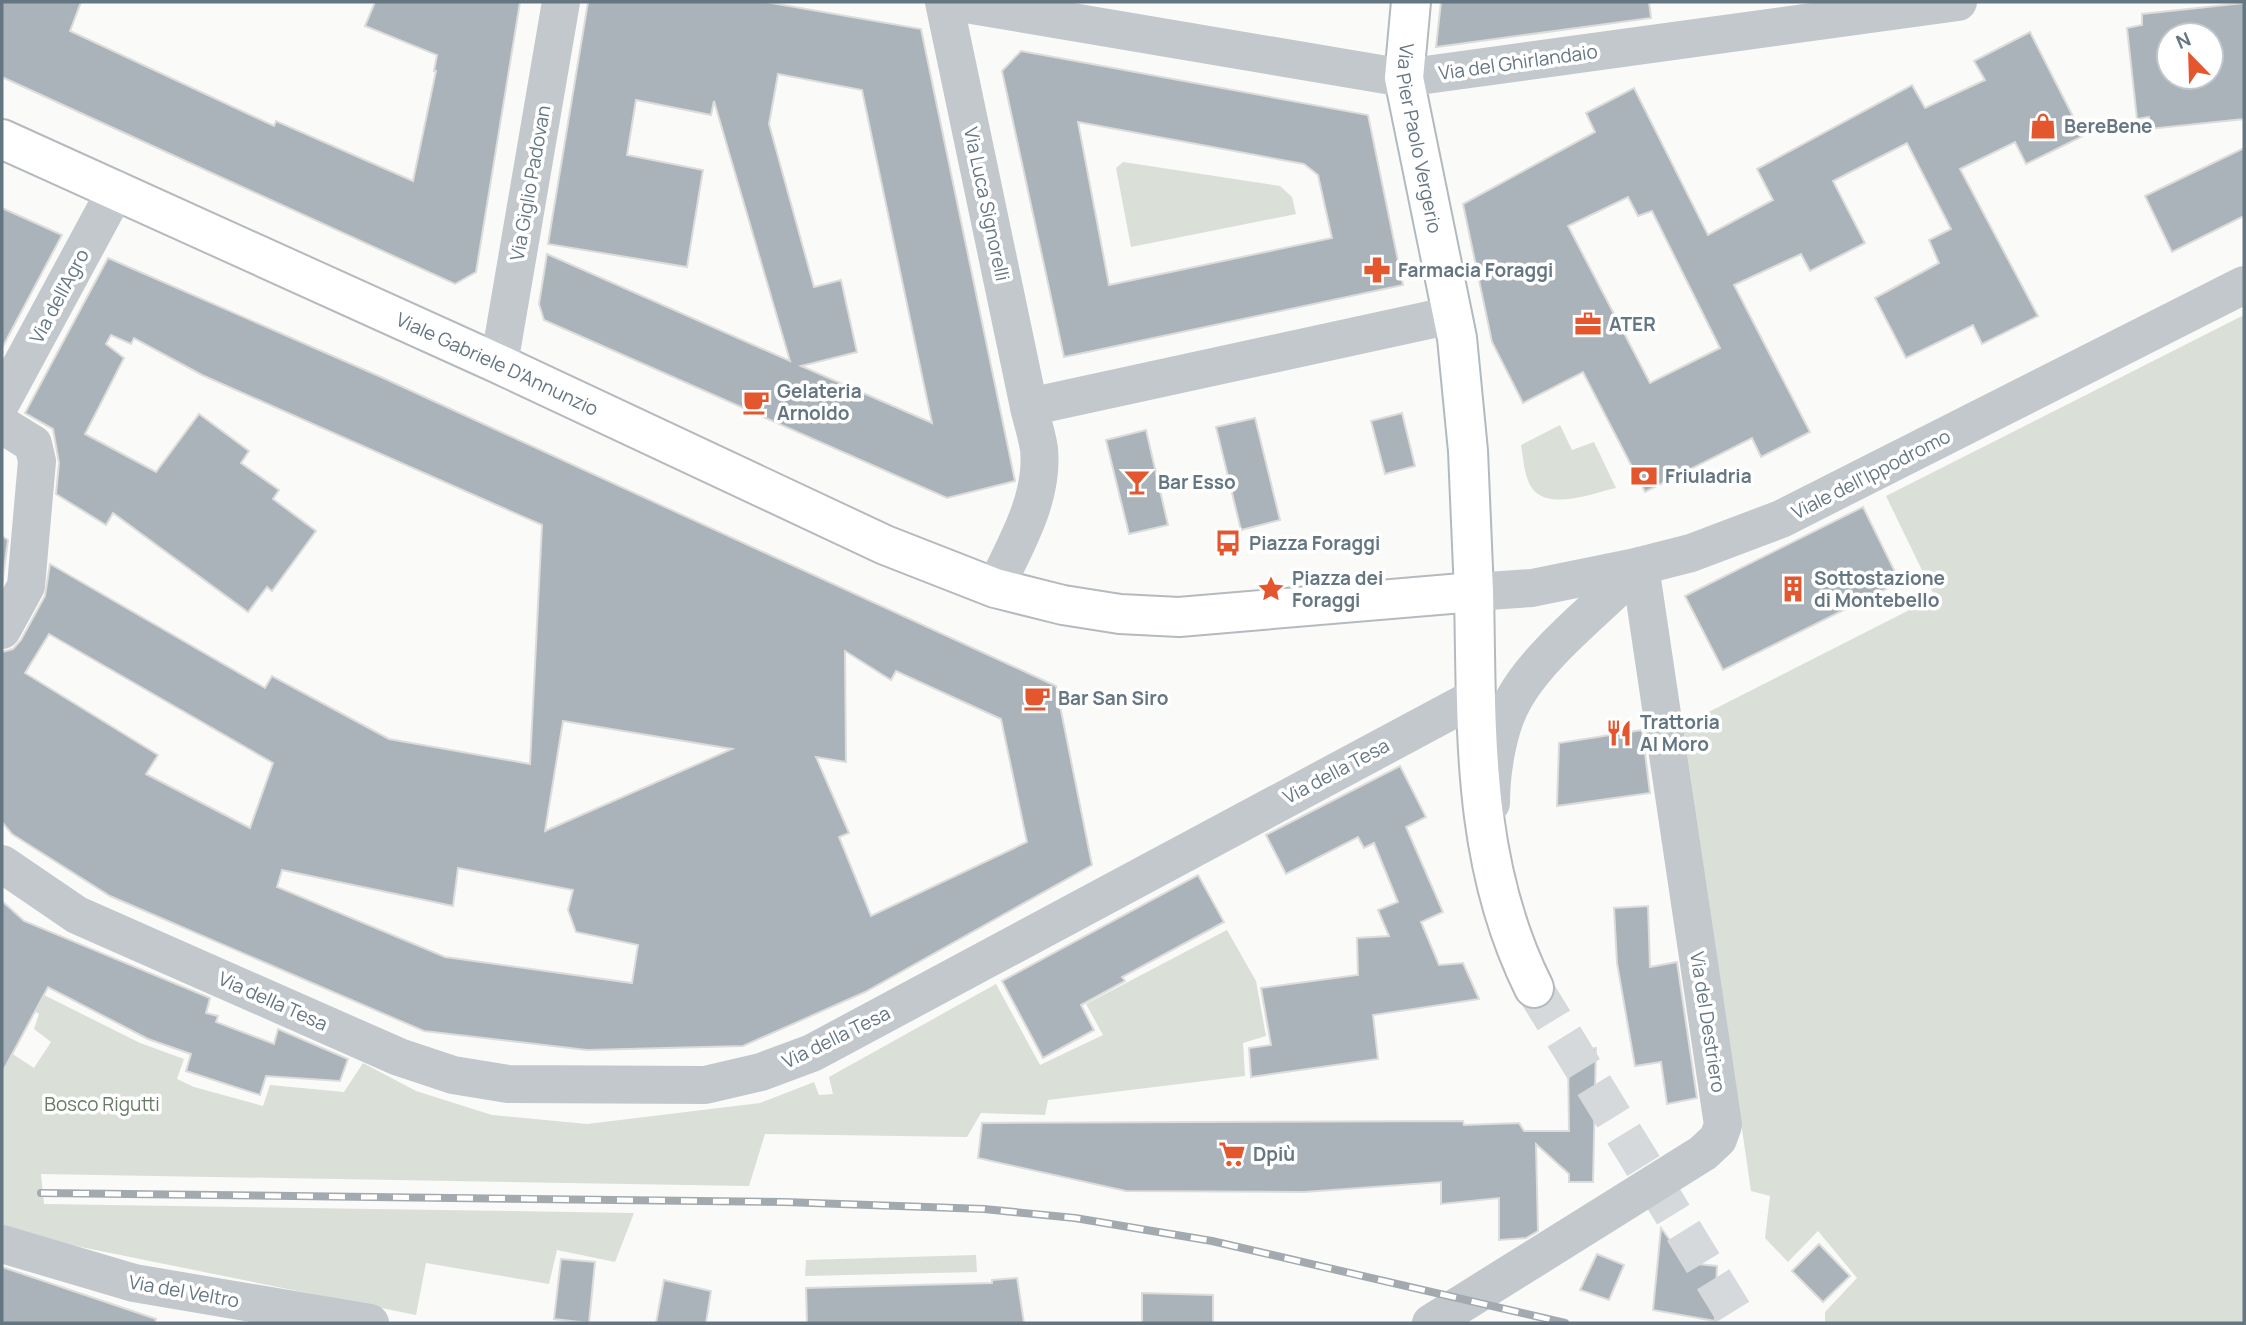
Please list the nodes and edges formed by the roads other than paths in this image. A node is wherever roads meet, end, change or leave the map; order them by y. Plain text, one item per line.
1 (561, 2) edge
2 (944, 2) edge
3 (954, 2) edge
4 (1411, 2) edge
5 (1958, 2) edge
6 (1838, 10) edge
7 (1404, 78) junction
8 (2, 139) edge
9 (116, 190) junction
10 (2244, 285) edge
11 (1452, 315) junction
12 (499, 364) junction
13 (2, 401) edge
14 (1029, 407) junction
15 (2, 425) edge
16 (1640, 566) junction
17 (995, 588) junction
18 (1474, 592) junction
19 (2, 630) edge
20 (1476, 697) junction
21 (2, 863) edge
22 (1492, 875) junction
23 (1534, 988) tunnel mouth
24 (2, 1244) edge
25 (370, 1323) edge
26 (1431, 1323) edge

1 - 12 street, Via Giglio Padovan
2 - 14 street, Via Luca Signorelli
3 - 7 street, Via del Ghirlandaio
4 - 7 main road, Via Pier Paolo Vergerio
5 - 6 street, Via del Ghirlandaio
6 - 7 street, Via del Ghirlandaio
7 - 11 main road, Via Pier Paolo Vergerio
8 - 9 main road, Viale Gabriele D'Annunzio
9 - 12 main road, Viale Gabriele D'Annunzio
9 - 13 street, Via dell'Agro
10 - 16 street, Viale dell'Ippodromo
11 - 14 street
11 - 18 main road
12 - 17 main road, Viale Gabriele D'Annunzio
14 - 17 street
15 - 19 street
16 - 18 street, Viale dell'Ippodromo
16 - 22 street
16 - 26 street, Via del Destriero
17 - 18 main road
18 - 20 main road
20 - 21 street, Via della Tesa
20 - 22 main road
22 - 23 main road
24 - 25 street, Via del Veltro

